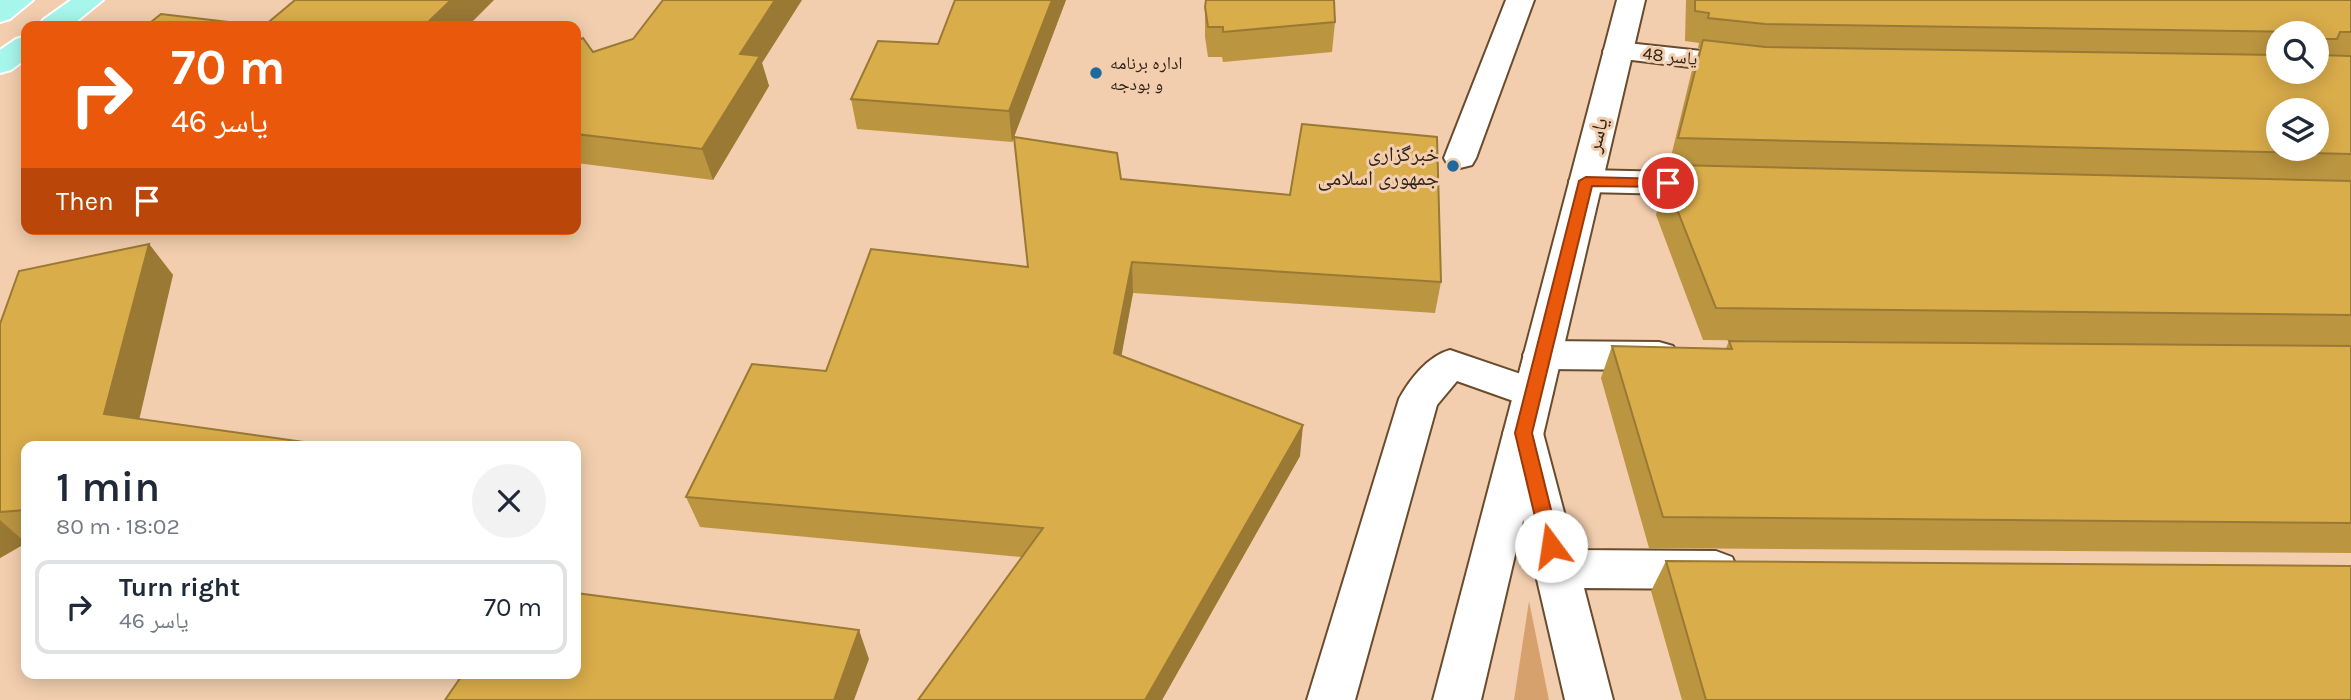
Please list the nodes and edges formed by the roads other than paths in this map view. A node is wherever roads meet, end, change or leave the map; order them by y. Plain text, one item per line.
1 (89, 0) edge
2 (1520, 0) edge
3 (1631, 0) edge
4 (60, 21) edge
5 (21, 49) edge
6 (1618, 51) junction
7 (0, 64) edge
8 (1781, 66) edge
9 (1460, 158) dead end
10 (1586, 181) junction
11 (1753, 185) edge
12 (1696, 356) edge
13 (1533, 394) junction
14 (1557, 569) junction
15 (1752, 570) edge
16 (1331, 700) edge
17 (1457, 700) edge
18 (1589, 700) edge

1 - 4 main road
2 - 9 street
3 - 6 street, یاسر
5 - 7 main road
6 - 8 street, یاسر 48
6 - 10 street, یاسر
10 - 11 street
10 - 13 street, یاسر
12 - 13 street
13 - 14 street, یاسر
13 - 16 street
13 - 17 street, یاسر
14 - 15 street
14 - 18 street, یاسر

